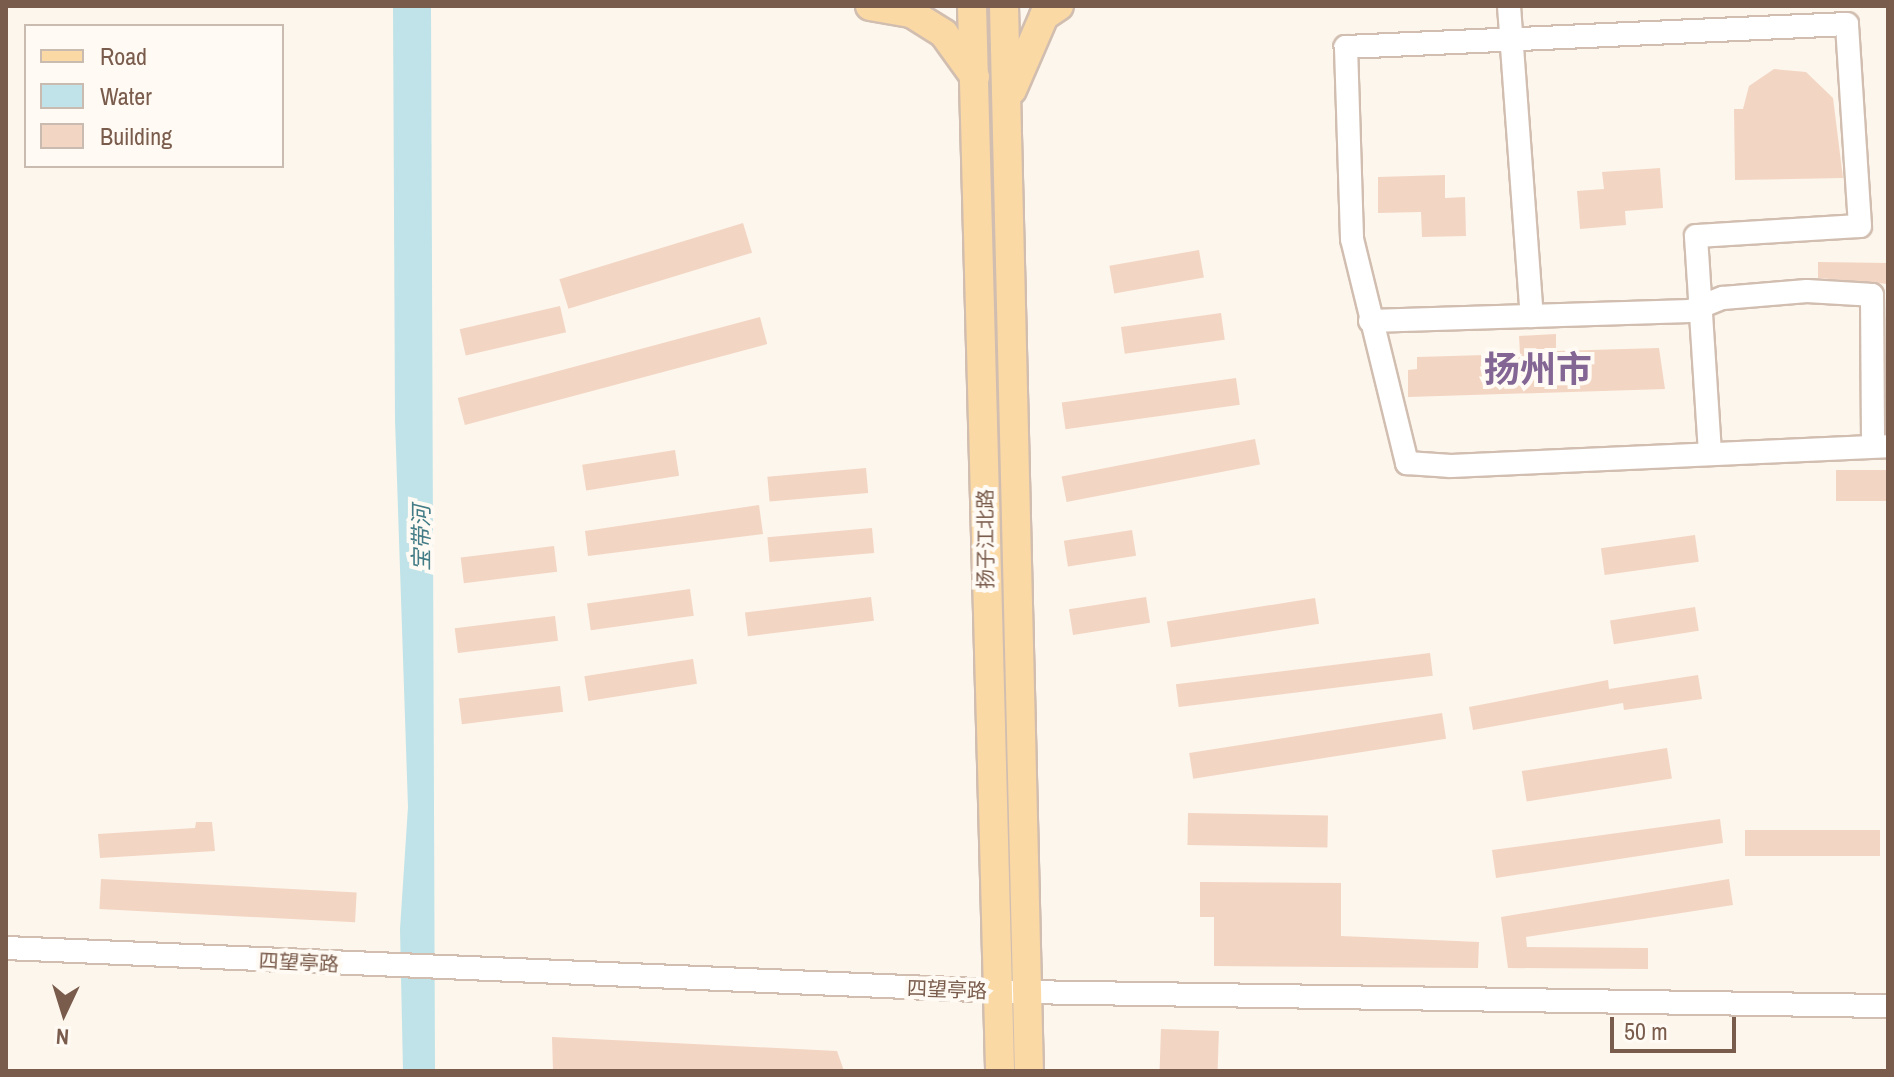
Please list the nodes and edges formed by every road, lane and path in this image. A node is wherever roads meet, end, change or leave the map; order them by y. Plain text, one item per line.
1 (870, 6) edge
2 (972, 6) edge
3 (1004, 6) edge
4 (1059, 6) edge
5 (1509, 6) edge
6 (1509, 39) junction
7 (975, 77) junction
8 (1006, 110) junction
9 (1701, 306) junction
10 (1532, 316) junction
11 (1370, 321) junction
12 (1880, 446) edge
13 (1710, 453) junction
14 (6, 948) edge
15 (993, 991) junction
16 (1022, 992) junction
17 (1888, 1006) edge
18 (1000, 1071) edge
19 (1029, 1071) edge

1 - 7 main road
2 - 7 main road, 扬子江北路
3 - 8 main road, 扬子江北路
4 - 8 main road
5 - 6 street
6 - 9 street
6 - 10 street
6 - 11 street
7 - 15 main road, 扬子江北路
8 - 16 main road, 扬子江北路
9 - 10 street
9 - 12 street
9 - 13 street
10 - 11 street
11 - 13 street
12 - 13 street
14 - 15 street, 四望亭路
15 - 16 street, 四望亭路
15 - 18 main road, 扬子江北路
16 - 17 street, 四望亭路
16 - 19 main road, 扬子江北路

